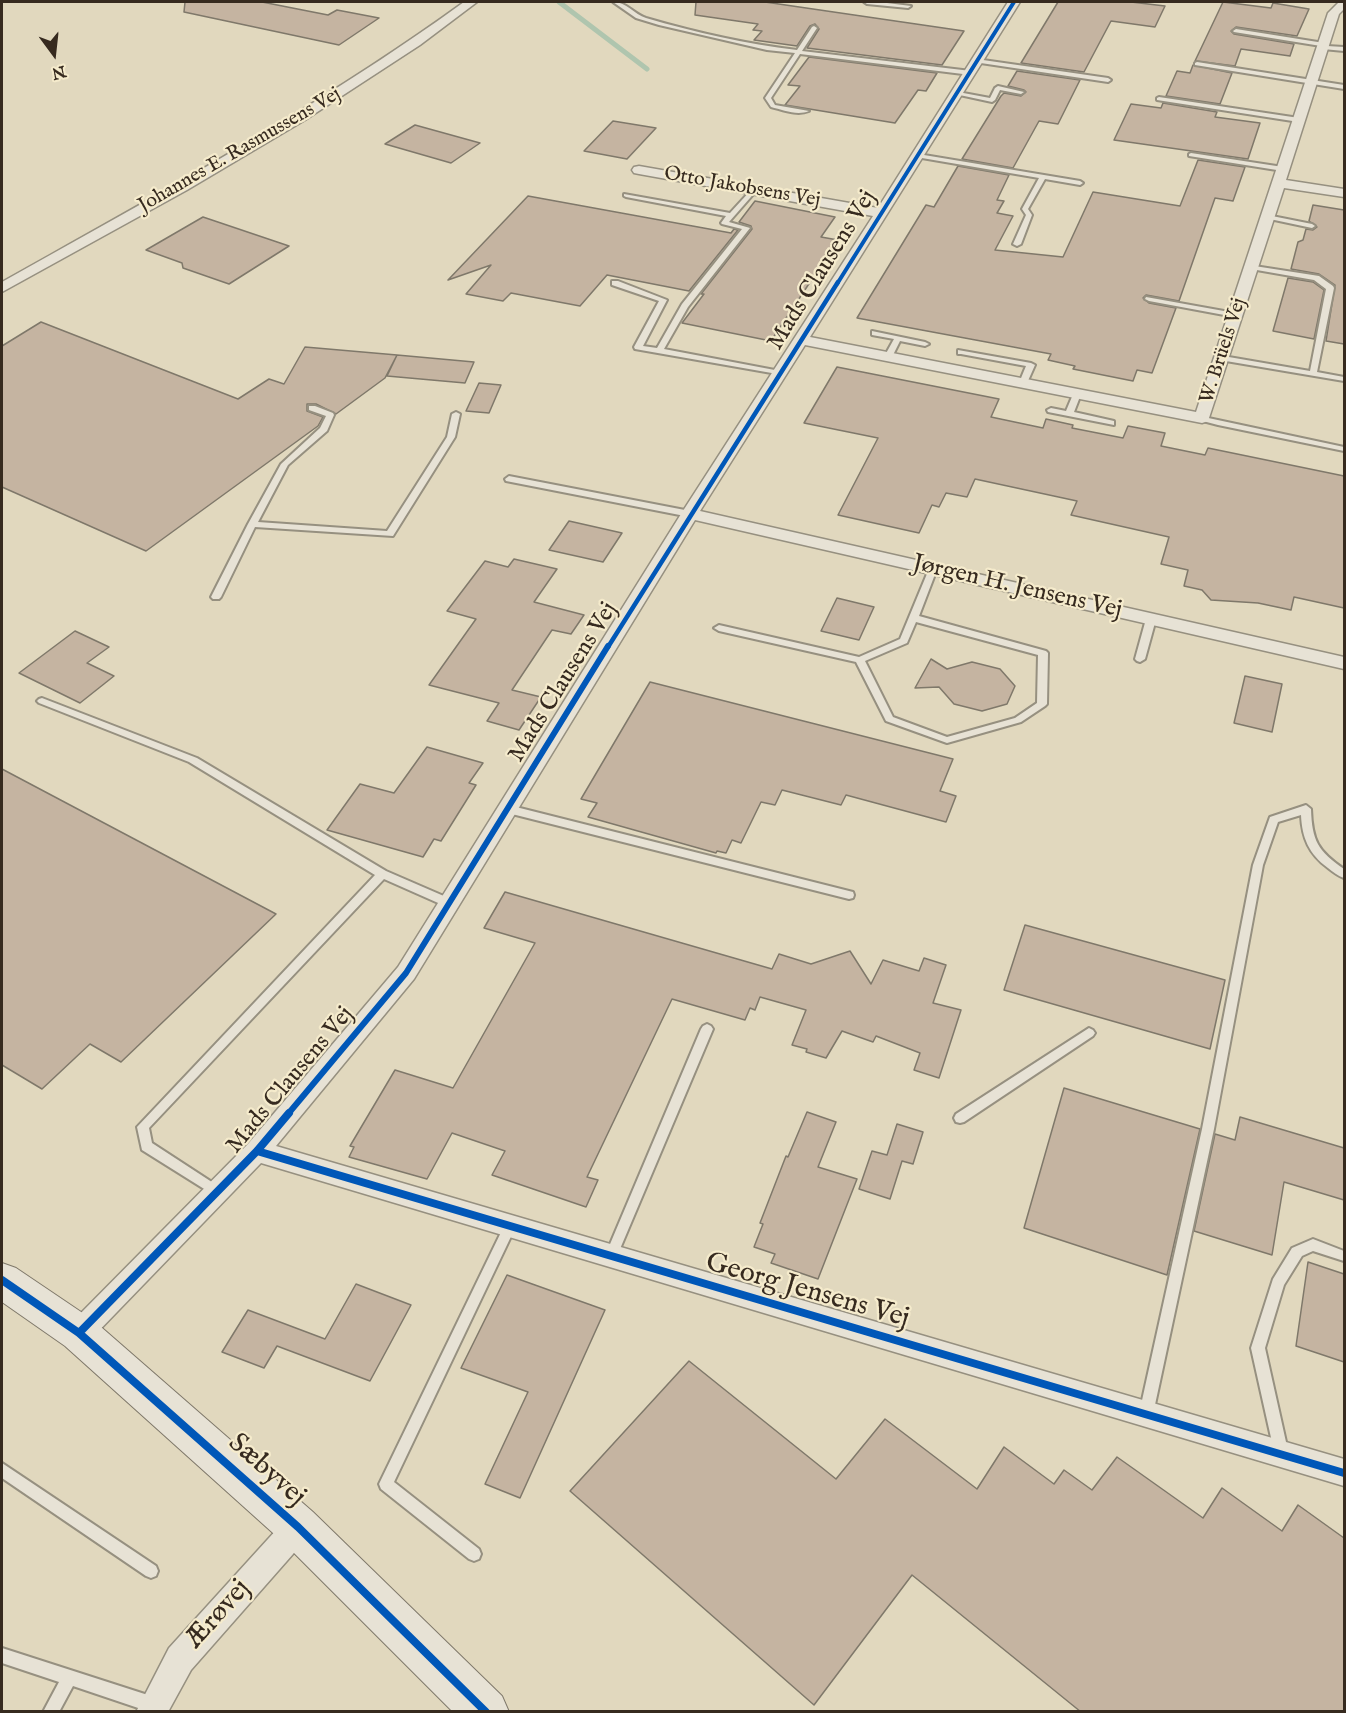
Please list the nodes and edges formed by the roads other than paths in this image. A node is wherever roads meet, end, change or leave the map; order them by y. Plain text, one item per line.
1 (471, 2) edge
2 (616, 2) edge
3 (867, 2) edge
4 (1014, 2) edge
5 (908, 6) dead end
6 (1341, 10) edge
7 (814, 28) dead end
8 (1236, 31) dead end
9 (1323, 46) junction
10 (1344, 49) edge
11 (800, 51) junction
12 (1197, 64) dead end
13 (973, 67) junction
14 (1108, 80) dead end
15 (1311, 82) junction
16 (1344, 87) edge
17 (1021, 92) dead end
18 (958, 94) junction
19 (1159, 99) dead end
20 (806, 111) dead end
21 (1299, 120) junction
22 (1191, 155) dead end
23 (918, 156) junction
24 (639, 170) dead end
25 (1280, 176) junction
26 (1043, 177) junction
27 (1080, 183) dead end
28 (754, 190) junction
29 (1344, 194) edge
30 (626, 195) dead end
31 (881, 213) junction
32 (731, 215) junction
33 (1267, 217) junction
34 (1312, 226) dead end
35 (1017, 244) dead end
36 (1251, 267) junction
37 (615, 283) dead end
38 (2, 288) edge
39 (1149, 299) dead end
40 (1235, 315) junction
41 (875, 333) dead end
42 (898, 338) junction
43 (801, 340) junction
44 (925, 344) dead end
45 (660, 351) junction
46 (961, 352) dead end
47 (888, 357) junction
48 (1223, 358) junction
49 (780, 373) junction
50 (1313, 374) junction
51 (1344, 379) edge
52 (1023, 383) junction
53 (1077, 394) junction
54 (312, 408) dead end
55 (1051, 411) dead end
56 (456, 414) dead end
57 (1069, 414) junction
58 (1202, 418) junction
59 (1111, 423) dead end
60 (1344, 449) edge
61 (509, 479) dead end
62 (690, 514) junction
63 (252, 524) junction
64 (933, 569) junction
65 (216, 597) dead end
66 (914, 618) junction
67 (1152, 619) junction
68 (719, 628) dead end
69 (1140, 659) dead end
70 (860, 660) junction
71 (1344, 663) edge
72 (42, 701) dead end
73 (508, 809) junction
74 (382, 874) junction
75 (1344, 874) edge
76 (849, 895) dead end
77 (449, 903) junction
78 (707, 1029) dead end
79 (1089, 1033) dead end
80 (960, 1118) dead end
81 (258, 1151) junction
82 (217, 1192) junction
83 (510, 1226) junction
84 (611, 1256) junction
85 (1344, 1256) edge
86 (2, 1280) edge
87 (79, 1333) junction
88 (1146, 1414) junction
89 (1281, 1454) junction
90 (2, 1470) edge
91 (1344, 1473) edge
92 (298, 1527) junction
93 (474, 1554) dead end
94 (151, 1571) dead end
95 (2, 1656) edge
96 (69, 1678) junction
97 (153, 1708) edge
98 (50, 1712) edge
99 (486, 1712) edge

1 - 38 street, Johannes E. Rasmussens Vej
2 - 11 lane
3 - 5 lane
4 - 13 street, Mads Clausens Vej
6 - 9 street, W. Brüels Vej
7 - 11 lane
8 - 9 lane
9 - 10 lane
9 - 15 street, W. Brüels Vej
11 - 13 lane
11 - 20 lane
12 - 15 lane
13 - 14 lane
13 - 18 street, Mads Clausens Vej
15 - 16 lane
15 - 21 street, W. Brüels Vej
17 - 18 lane
18 - 23 street, Mads Clausens Vej
19 - 21 lane
21 - 25 street, W. Brüels Vej
22 - 25 lane
23 - 26 lane
23 - 31 street, Mads Clausens Vej
24 - 28 street, Otto Jakobsens Vej
25 - 29 street
25 - 33 street, W. Brüels Vej
26 - 27 lane
26 - 35 lane
28 - 31 street, Otto Jakobsens Vej
28 - 32 lane
30 - 32 lane
31 - 43 street, Mads Clausens Vej
32 - 45 lane
33 - 34 lane
33 - 36 street, W. Brüels Vej
36 - 40 street, W. Brüels Vej
36 - 50 lane
37 - 45 lane
39 - 40 lane
40 - 48 street, W. Brüels Vej
41 - 42 lane
42 - 44 lane
42 - 47 lane
43 - 47 street, W. Brüels Vej
43 - 49 street, Mads Clausens Vej
45 - 49 lane
46 - 52 lane
47 - 52 street, W. Brüels Vej
48 - 50 lane
48 - 58 street, W. Brüels Vej
49 - 62 street, Mads Clausens Vej
50 - 51 lane
52 - 53 street, W. Brüels Vej
53 - 57 lane
53 - 58 street, W. Brüels Vej
54 - 63 lane
55 - 57 lane
56 - 63 lane
57 - 59 lane
58 - 60 lane
61 - 62 lane
62 - 64 street, Jørgen H. Jensens Vej
62 - 73 street, Mads Clausens Vej
63 - 65 lane
64 - 66 lane
64 - 67 street, Jørgen H. Jensens Vej
66 - 70 lane
66 - 70 lane
67 - 69 lane
67 - 71 street, Jørgen H. Jensens Vej
68 - 70 lane
72 - 74 lane
73 - 76 lane
73 - 77 street, Mads Clausens Vej
74 - 77 lane
74 - 82 lane
75 - 88 lane
77 - 81 street, Mads Clausens Vej
78 - 84 lane
79 - 80 lane
81 - 82 street, Mads Clausens Vej
81 - 83 street, Georg Jensens Vej
82 - 87 street, Mads Clausens Vej
83 - 84 street, Georg Jensens Vej
83 - 93 lane
84 - 88 street, Georg Jensens Vej
85 - 89 lane
86 - 87 street, Sæbyvej
87 - 92 street, Sæbyvej
88 - 89 street, Georg Jensens Vej
89 - 91 street, Georg Jensens Vej
90 - 94 lane
92 - 97 street, Ærøvej
92 - 99 street, Sæbyvej
95 - 96 lane
96 - 97 lane
96 - 98 lane

